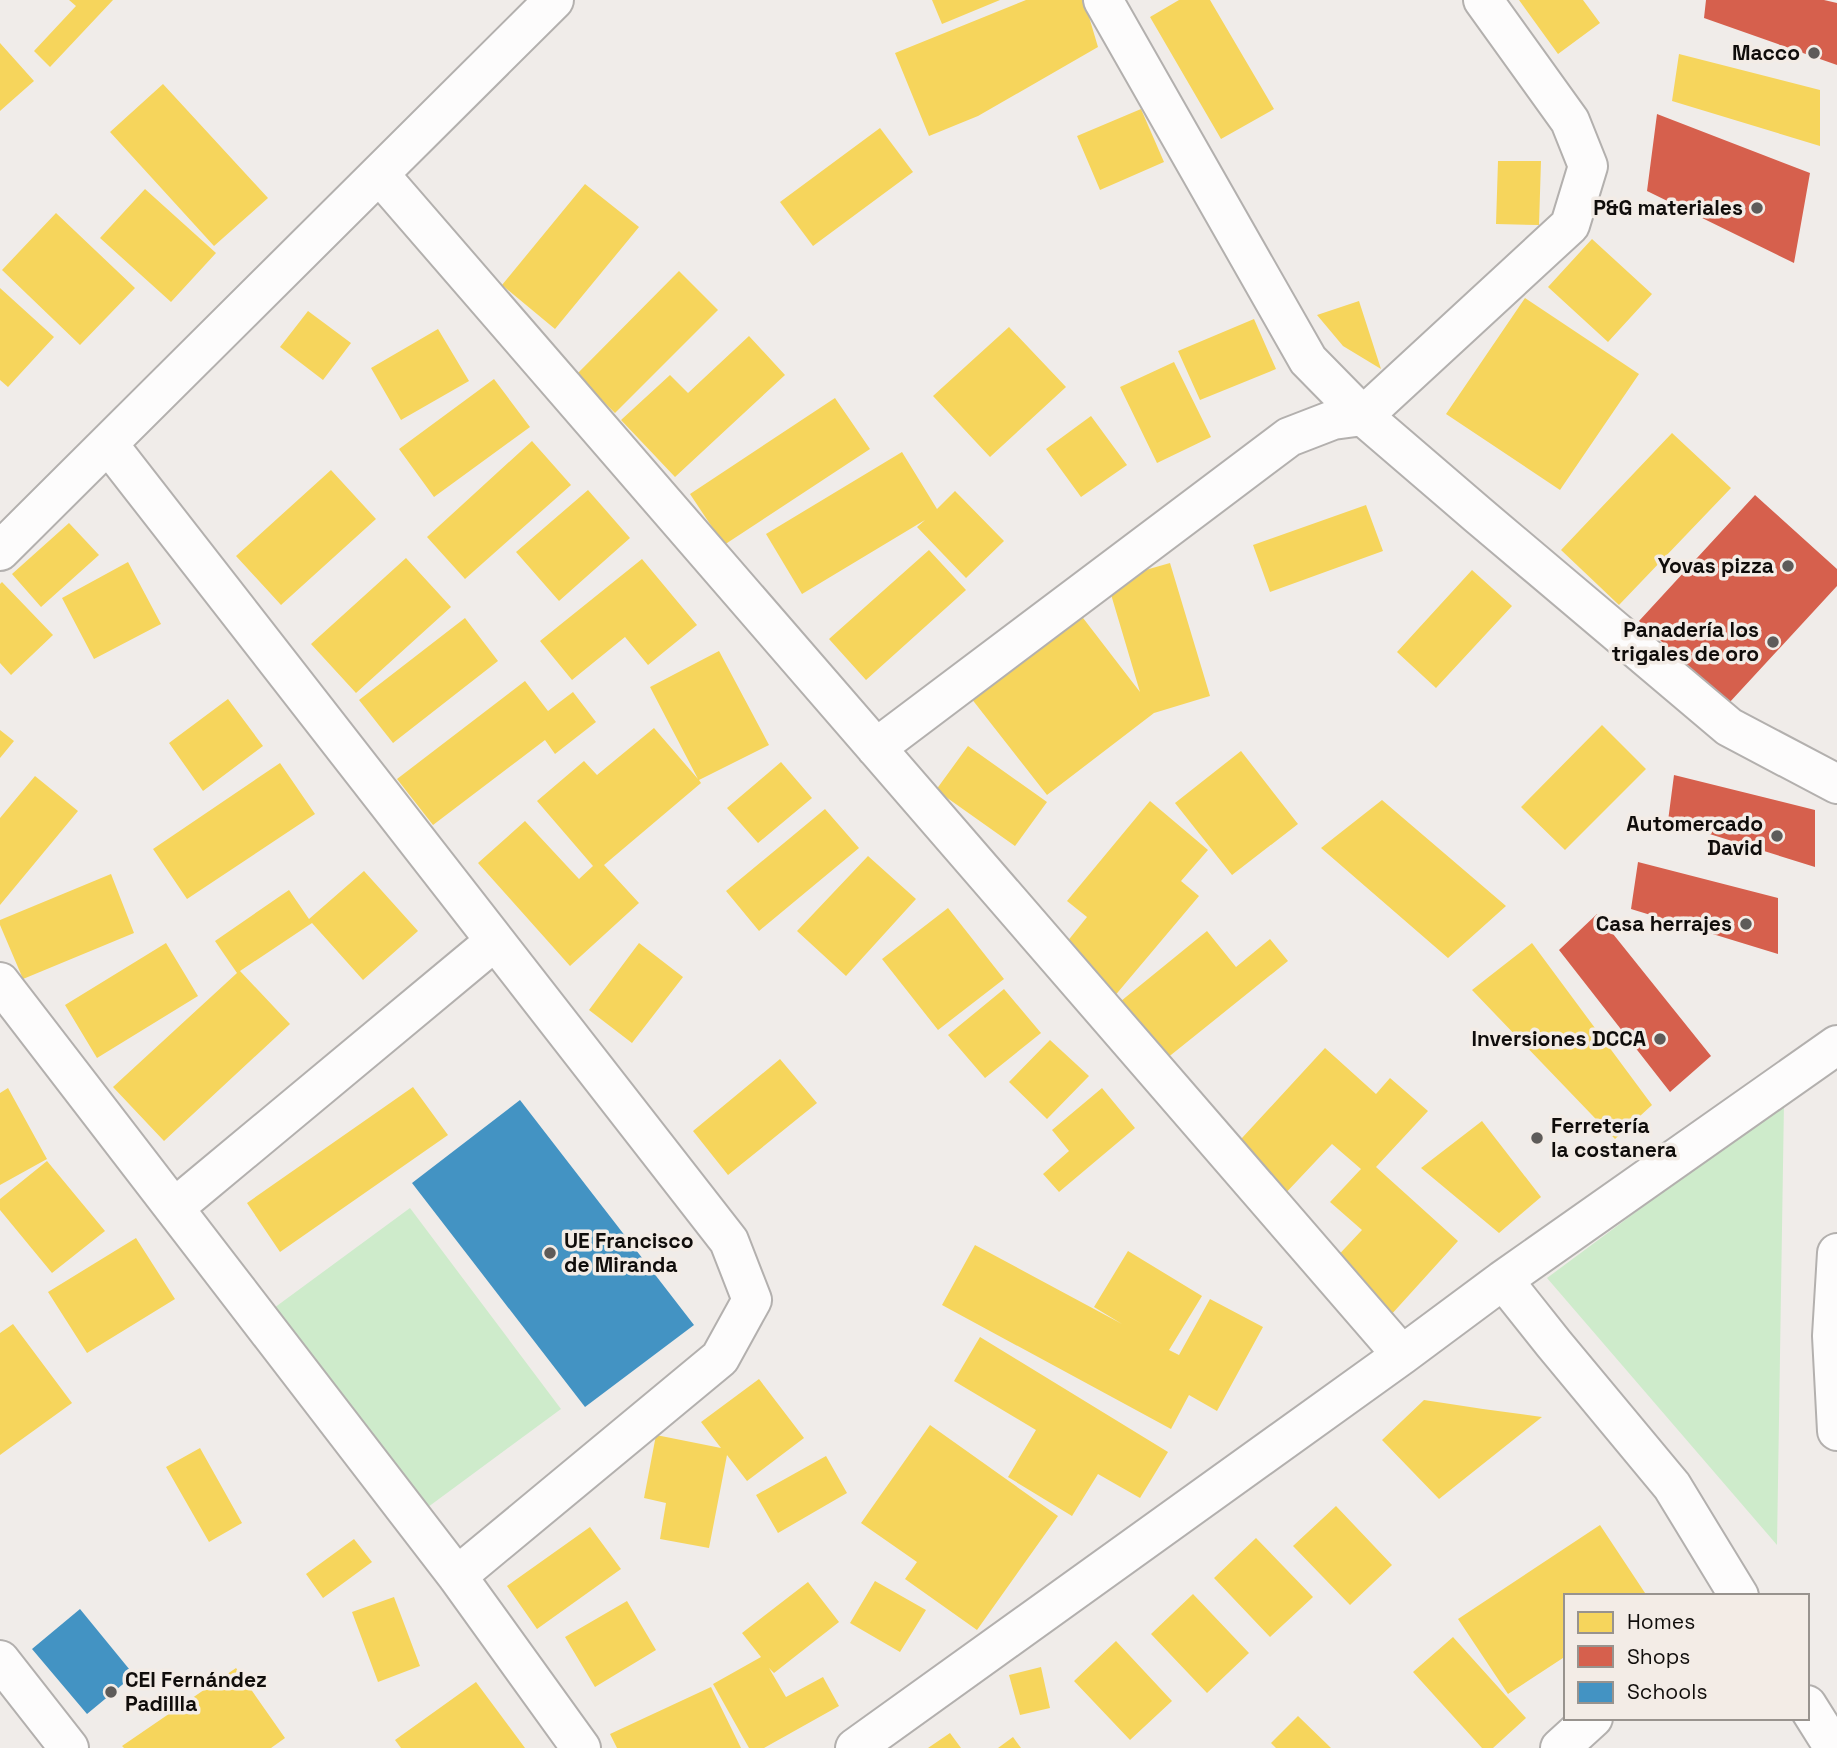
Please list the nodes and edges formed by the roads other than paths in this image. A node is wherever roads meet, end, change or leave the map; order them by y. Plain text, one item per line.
1 (554, 0) edge
2 (1102, 0) edge
3 (1483, 0) edge
4 (379, 174) junction
5 (1363, 415) junction
6 (108, 444) junction
7 (0, 551) edge
8 (876, 748) junction
9 (1837, 784) edge
10 (495, 941) junction
11 (0, 982) edge
12 (1837, 1045) edge
13 (174, 1208) junction
14 (1837, 1252) edge
15 (1503, 1280) junction
16 (1402, 1355) junction
17 (1837, 1431) edge
18 (457, 1576) junction
19 (1733, 1593) edge
20 (0, 1660) edge
21 (1809, 1708) edge
22 (1591, 1720) edge
23 (69, 1748) edge
24 (581, 1748) edge
25 (855, 1748) edge
26 (1560, 1748) edge
27 (1834, 1748) edge

1 - 4 street
2 - 5 street
3 - 5 street
4 - 6 street
4 - 8 street
5 - 8 street
5 - 9 street
6 - 7 street
6 - 10 street
8 - 16 street
10 - 13 street
10 - 18 street
11 - 13 street
12 - 15 street
13 - 18 street
14 - 17 street
15 - 16 street
15 - 19 street
16 - 25 street
18 - 24 street
20 - 23 street
21 - 27 street
22 - 26 street

